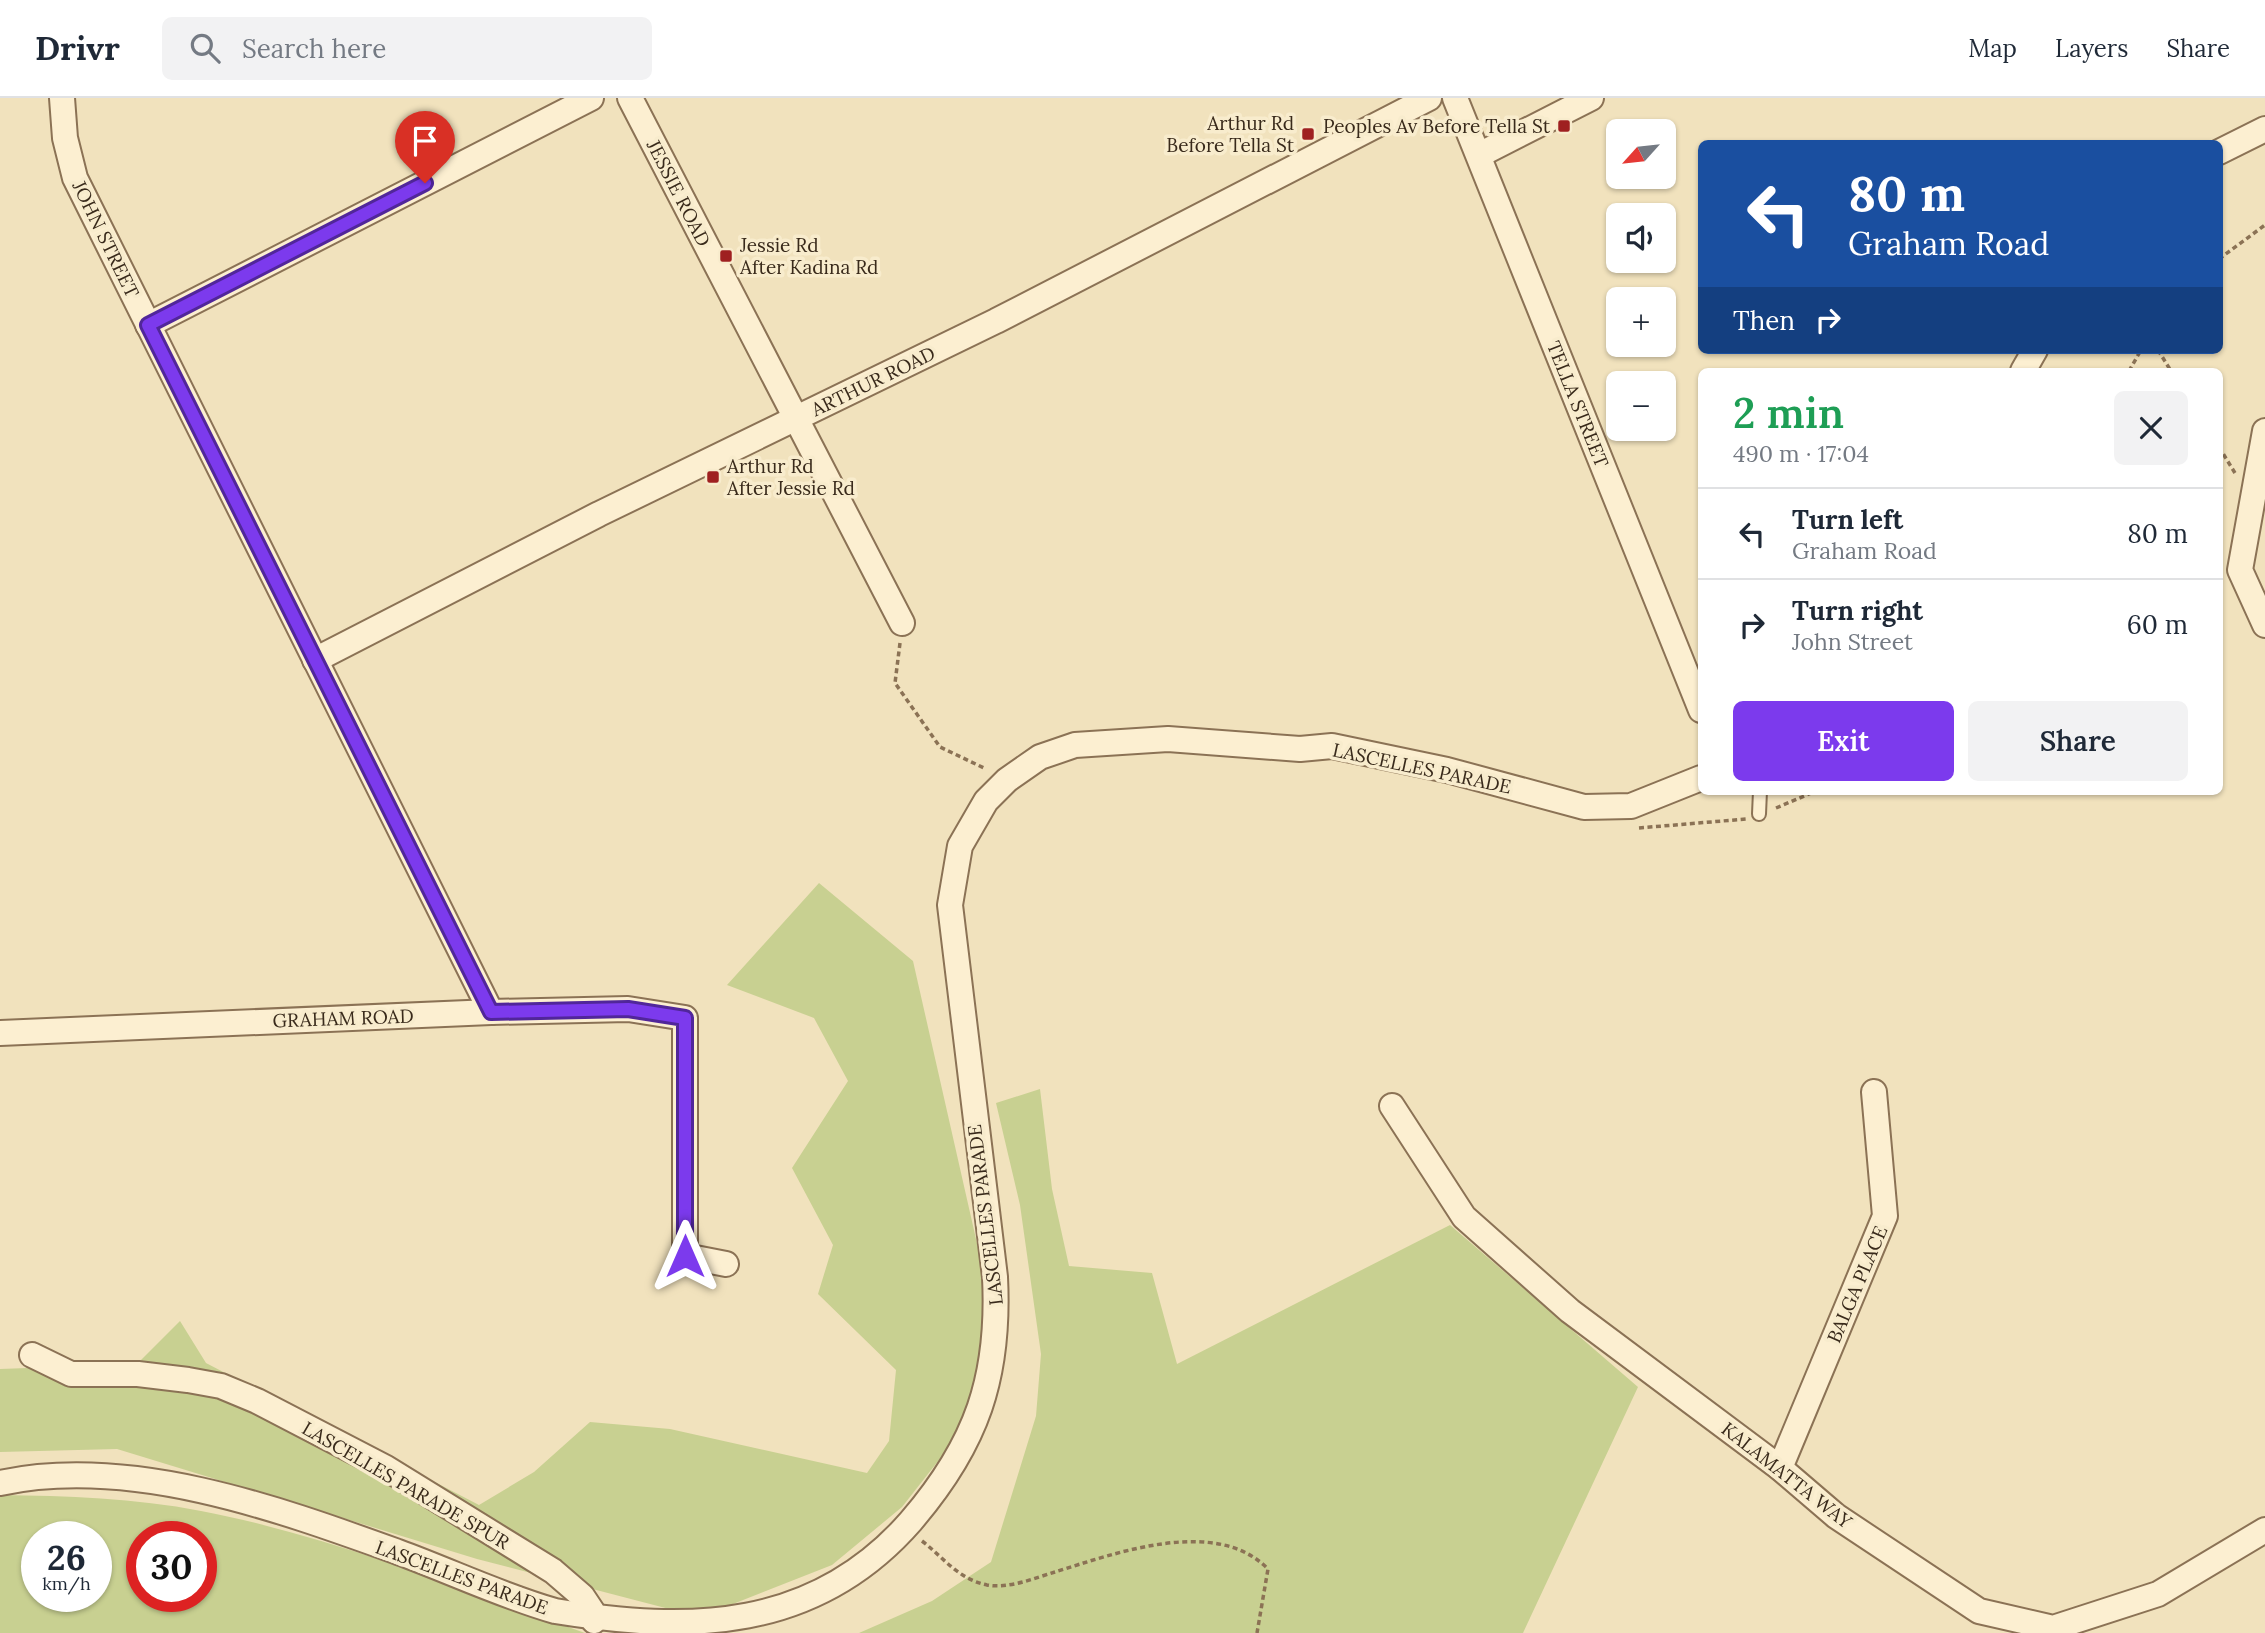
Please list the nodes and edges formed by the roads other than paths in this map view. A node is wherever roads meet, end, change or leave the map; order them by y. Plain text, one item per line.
1 (62, 98) edge
2 (591, 98) edge
3 (630, 98) edge
4 (1429, 98) edge
5 (1455, 98) edge
6 (1591, 98) edge
7 (2265, 129) edge
8 (2223, 150) edge
9 (1479, 155) junction
10 (148, 325) junction
11 (796, 419) junction
12 (2265, 431) edge
13 (902, 623) road end
14 (2265, 625) edge
15 (316, 660) junction
16 (1698, 702) edge
17 (1698, 779) edge
18 (1760, 795) edge
19 (1759, 814) road end
20 (491, 1012) junction
21 (0, 1033) edge
22 (1874, 1092) dead end
23 (1392, 1106) dead end
24 (726, 1264) dead end
25 (32, 1355) dead end
26 (1780, 1468) junction
27 (0, 1483) edge
28 (2265, 1530) edge
29 (594, 1621) junction

1 - 10 street, JOHN STREET
2 - 10 street
3 - 11 street, JESSIE ROAD
4 - 11 street, ARTHUR ROAD
5 - 9 street, TELLA STREET
6 - 9 street
7 - 8 street
9 - 16 street, TELLA STREET
10 - 15 street, JOHN STREET
11 - 13 street, JESSIE ROAD
11 - 15 street, ARTHUR ROAD
12 - 14 street
15 - 20 street, JOHN STREET
17 - 29 street, LASCELLES PARADE
18 - 19 lane
20 - 21 street, GRAHAM ROAD
20 - 24 street, GRAHAM ROAD
22 - 26 street, BALGA PLACE
23 - 26 street, KALAMATTA WAY
25 - 29 street, LASCELLES PARADE SPUR
26 - 28 street, KALAMATTA WAY
27 - 29 street, LASCELLES PARADE

